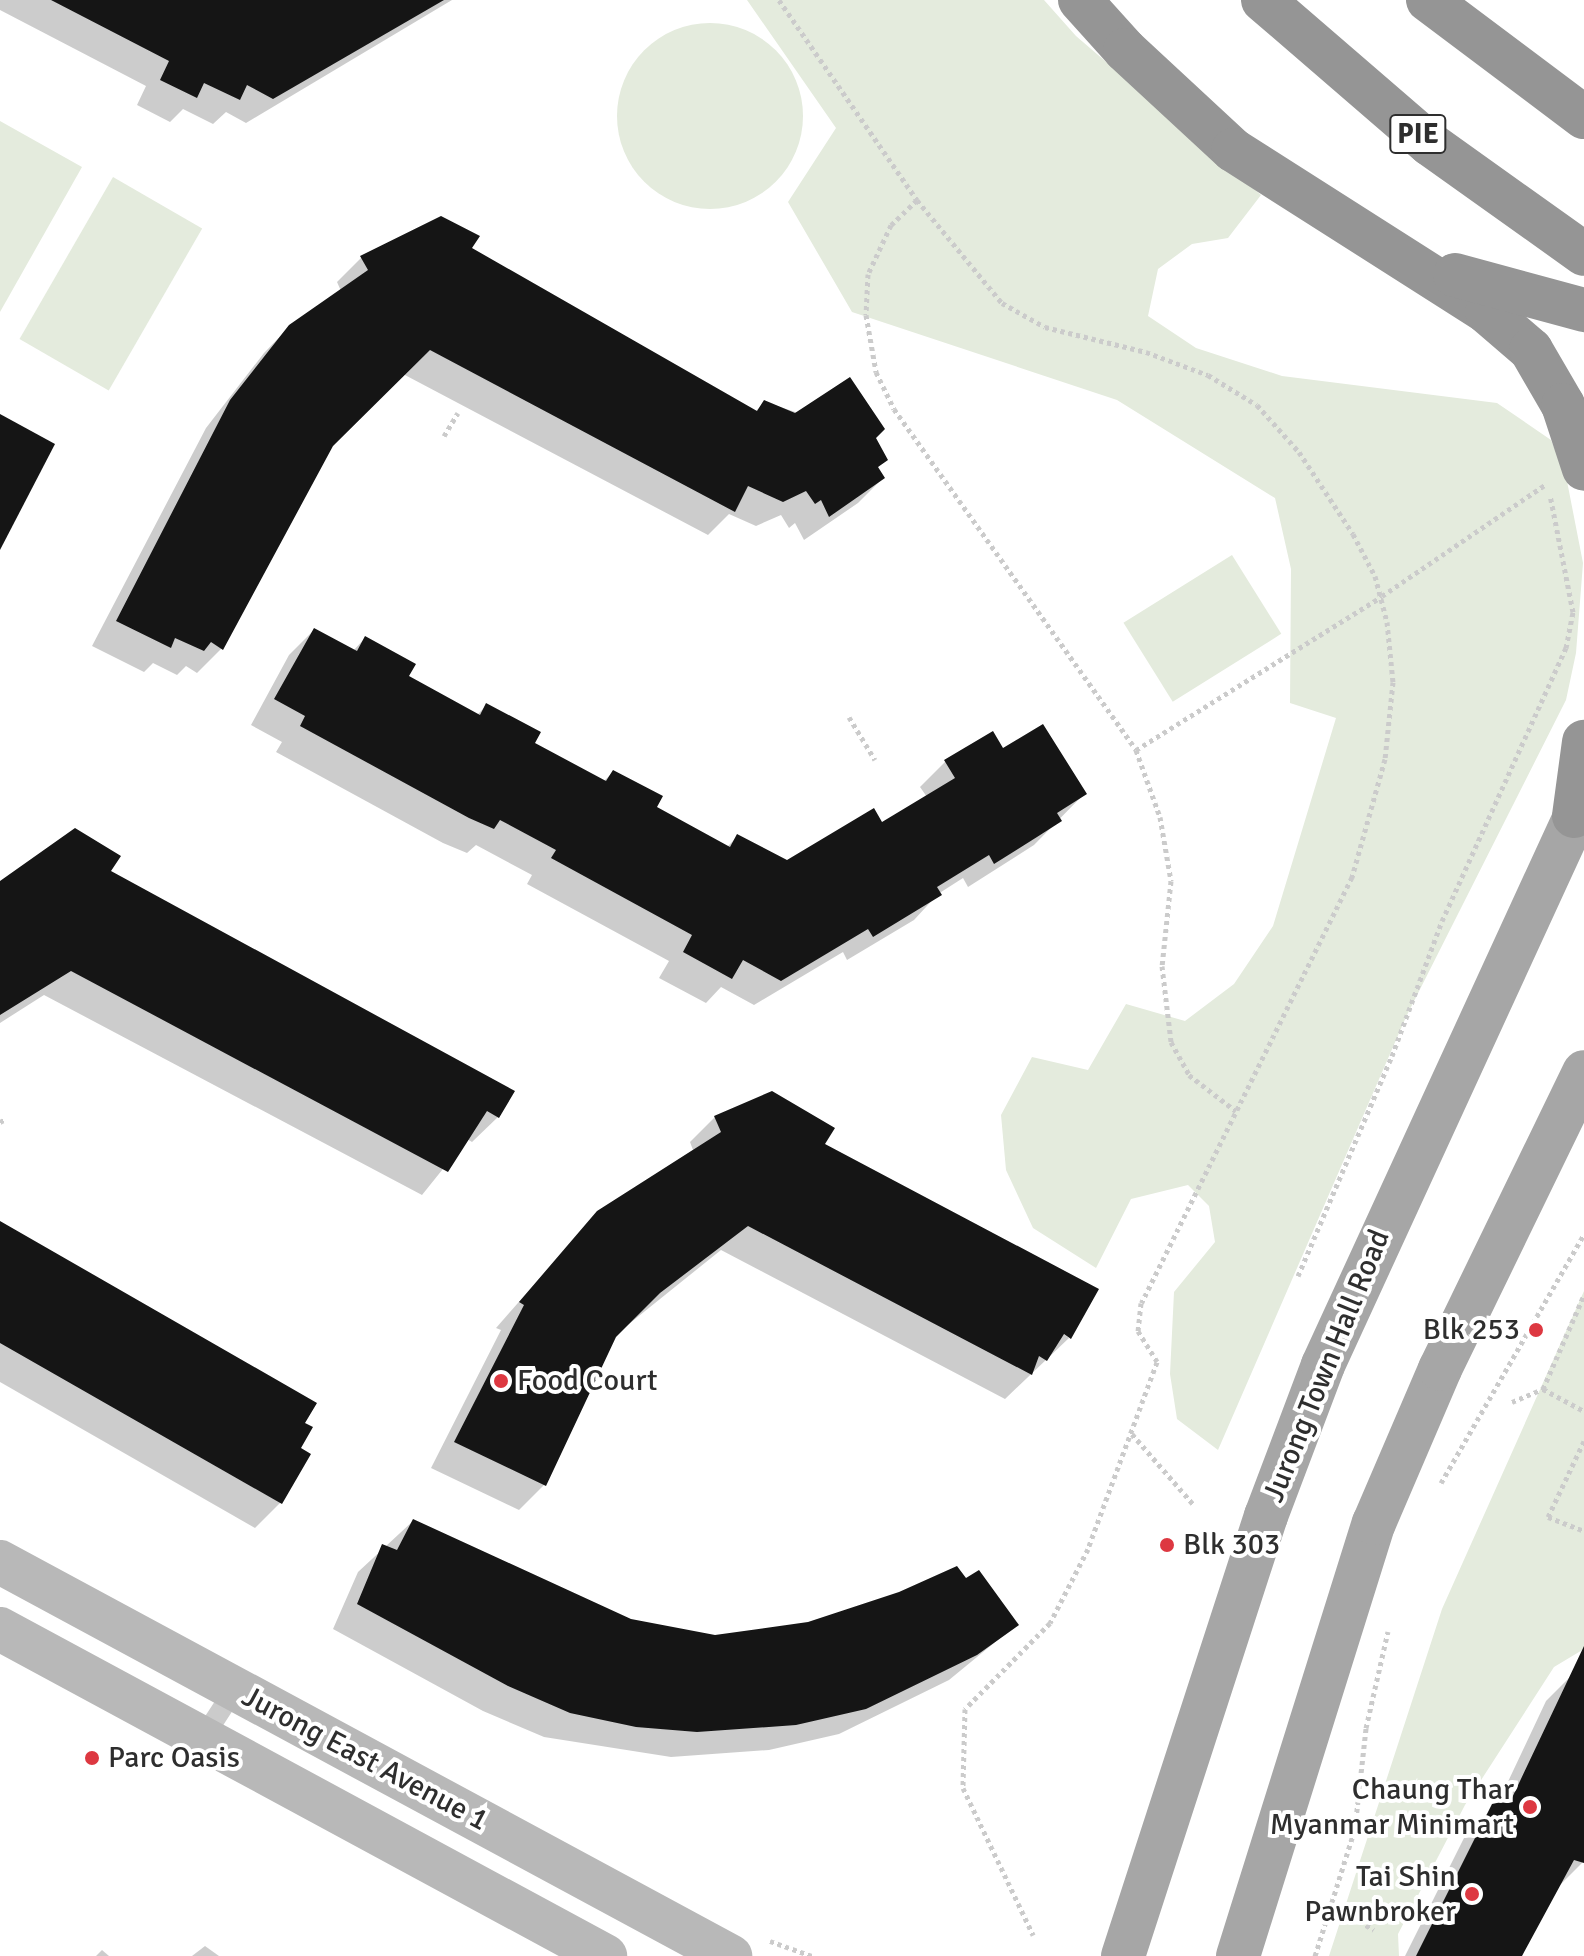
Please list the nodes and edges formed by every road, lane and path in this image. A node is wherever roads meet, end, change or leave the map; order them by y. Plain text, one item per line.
1 (779, 0) edge
2 (1080, 0) edge
3 (1263, 0) edge
4 (1428, 0) edge
5 (1584, 117) edge
6 (917, 200) junction
7 (1584, 254) edge
8 (1403, 259) junction
9 (1584, 310) edge
10 (458, 413) dead end
11 (444, 436) dead end
12 (1565, 477) edge
13 (1382, 596) junction
14 (849, 717) dead end
15 (1584, 742) edge
16 (1136, 750) junction
17 (875, 760) dead end
18 (1579, 806) edge
19 (1584, 1072) edge
20 (1236, 1111) junction
21 (1584, 1234) edge
22 (1298, 1276) dead end
23 (1584, 1295) edge
24 (1543, 1389) junction
25 (1512, 1402) dead end
26 (1584, 1411) edge
27 (1132, 1434) junction
28 (1584, 1441) edge
29 (1436, 1493) dead end
30 (1193, 1504) dead end
31 (1584, 1531) edge
32 (0, 1562) edge
33 (1391, 1618) dead end
34 (0, 1629) edge
35 (234, 1690) junction
36 (203, 1738) junction
37 (1141, 1893) junction
38 (1332, 1904) junction
39 (1374, 1930) dead end
40 (1033, 1935) dead end
41 (1240, 1953) edge
42 (605, 1956) edge
43 (730, 1956) edge
44 (1090, 1956) edge
45 (1123, 1956) edge
46 (1315, 1956) edge

1 - 6 path
2 - 8 highway
3 - 7 highway, PIE
4 - 5 highway
6 - 13 path
6 - 16 path
8 - 9 highway
8 - 12 highway
10 - 11 path
12 - 13 path
12 - 22 path
13 - 16 path
13 - 20 path
14 - 17 path
15 - 18 highway
16 - 20 path
18 - 37 main road, Jurong Town Hall Road
19 - 41 main road
20 - 27 path
21 - 29 path
23 - 24 path
24 - 25 path
24 - 26 path
27 - 30 path
27 - 40 path
28 - 31 path
32 - 35 street, Jurong East Avenue 1
33 - 38 path
34 - 36 street, Jurong East Avenue 1
35 - 36 lane
35 - 43 street, Jurong East Avenue 1
36 - 42 street, Jurong East Avenue 1
37 - 44 main road
37 - 45 main road, Jurong Town Hall Road
38 - 39 path
38 - 46 path

